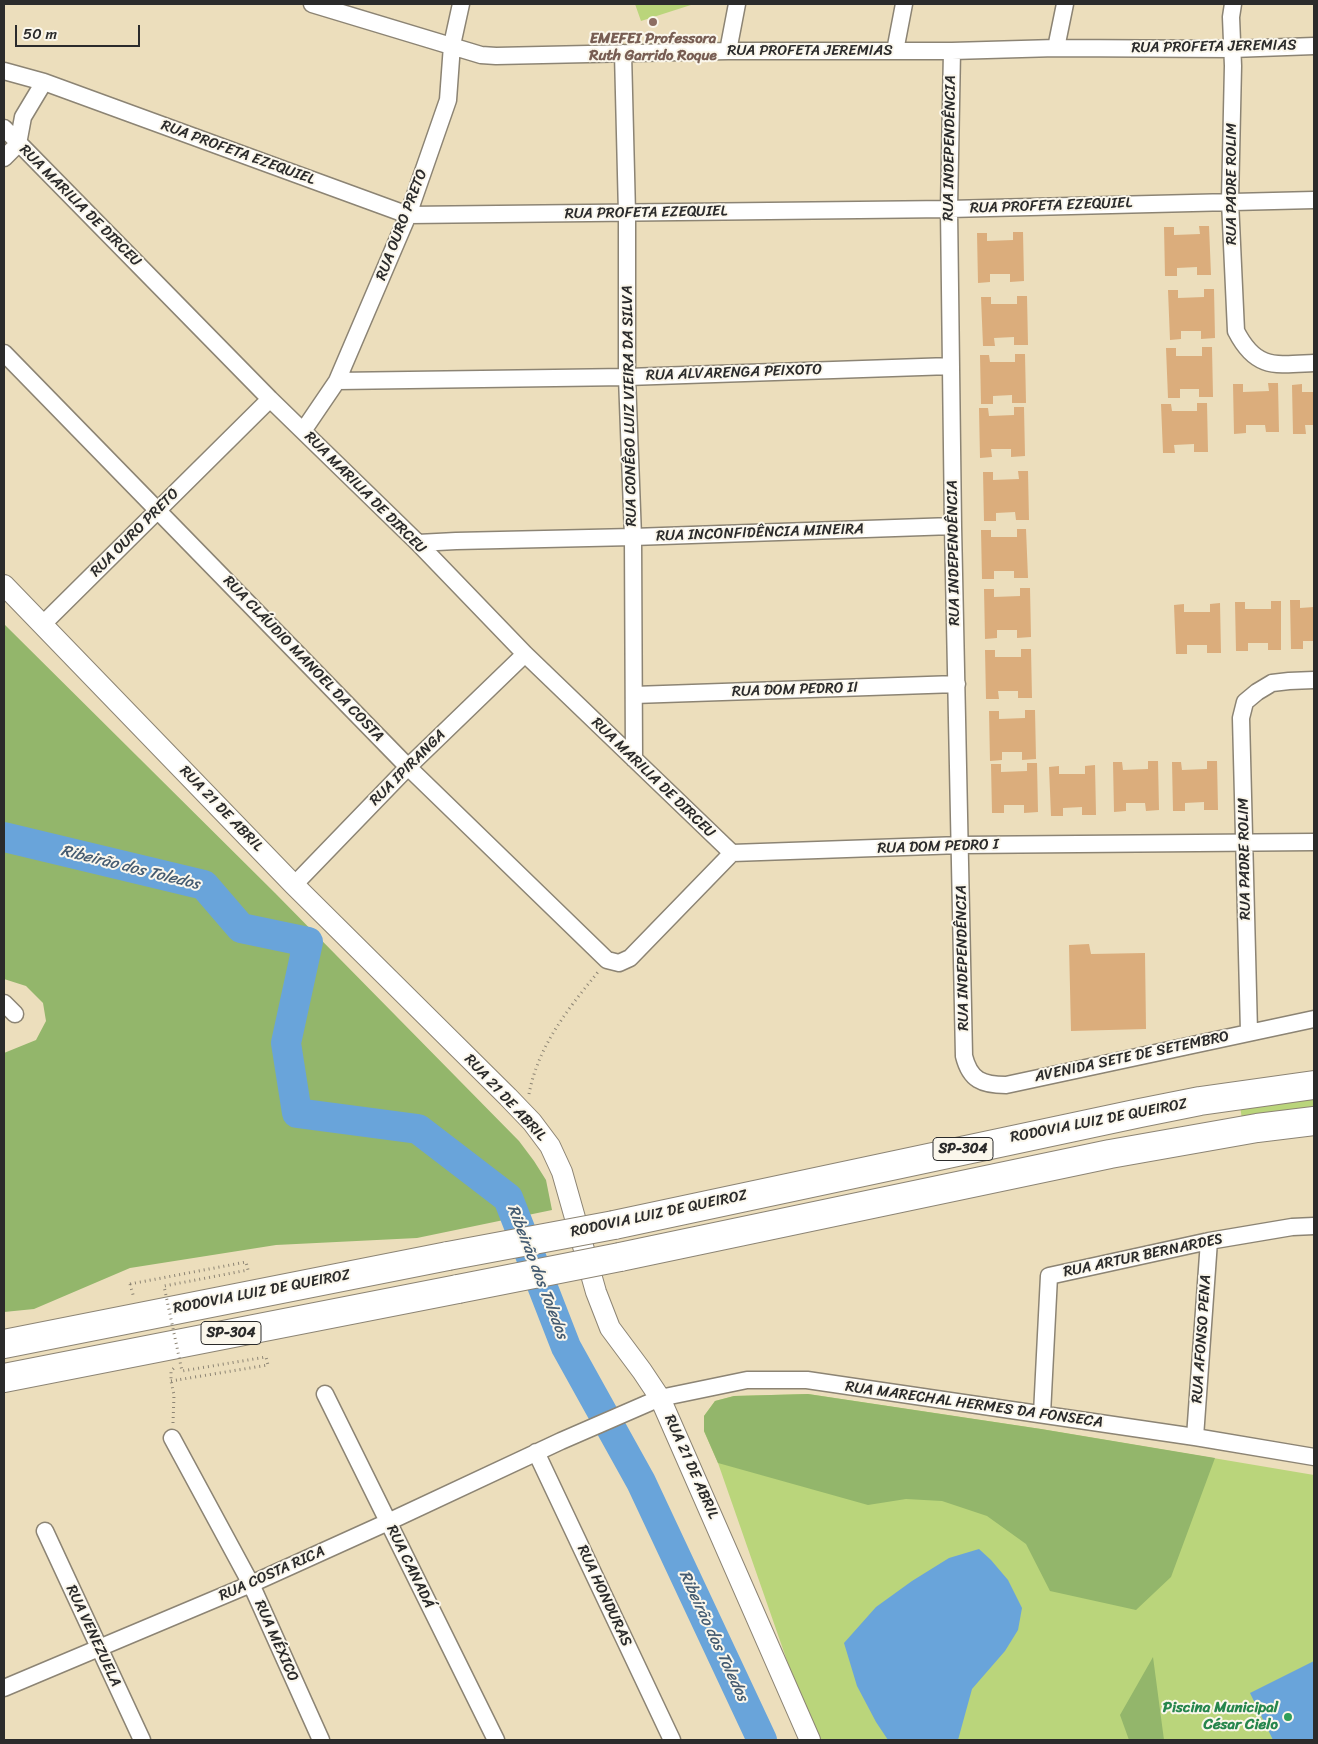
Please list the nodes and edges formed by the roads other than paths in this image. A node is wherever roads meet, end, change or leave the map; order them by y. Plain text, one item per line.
1 (312, 4) edge
2 (461, 4) edge
3 (738, 4) edge
4 (904, 4) edge
5 (1065, 4) edge
6 (1233, 4) edge
7 (452, 45) junction
8 (1314, 46) edge
9 (1056, 48) junction
10 (1232, 49) junction
11 (728, 51) junction
12 (895, 51) junction
13 (952, 51) junction
14 (623, 53) junction
15 (4, 71) edge
16 (44, 82) junction
17 (4, 128) edge
18 (18, 144) junction
19 (4, 158) edge
20 (1314, 200) edge
21 (1230, 201) junction
22 (949, 209) junction
23 (627, 214) junction
24 (408, 215) junction
25 (4, 353) edge
26 (1314, 364) edge
27 (951, 366) junction
28 (627, 377) junction
29 (337, 381) junction
30 (270, 399) junction
31 (303, 431) junction
32 (157, 510) junction
33 (953, 526) junction
34 (633, 537) junction
35 (418, 544) junction
36 (4, 585) edge
37 (43, 624) junction
38 (525, 654) junction
39 (1314, 680) edge
40 (957, 684) junction
41 (634, 695) junction
42 (634, 759) junction
43 (408, 767) junction
44 (1314, 842) edge
45 (1245, 843) junction
46 (961, 845) junction
47 (732, 854) junction
48 (294, 885) junction
49 (1314, 1019) edge
50 (1249, 1032) junction
51 (964, 1056) joint
52 (1314, 1085) edge
53 (1314, 1121) edge
54 (1314, 1226) edge
55 (1209, 1241) junction
56 (4, 1344) edge
57 (4, 1378) edge
58 (325, 1394) dead end
59 (660, 1398) junction
60 (1042, 1414) junction
61 (1195, 1437) junction
62 (172, 1438) road end
63 (536, 1452) junction
64 (1314, 1457) edge
65 (388, 1522) junction
66 (45, 1531) dead end
67 (251, 1584) junction
68 (98, 1647) junction
69 (4, 1688) edge
70 (142, 1740) edge
71 (321, 1740) edge
72 (496, 1740) edge
73 (672, 1740) edge
74 (810, 1740) edge

1 - 7 street, RUA PROFETA JEREMIAS
2 - 7 street, RUA OURO PRETO
3 - 11 street
4 - 12 street
5 - 9 street
6 - 10 street, RUA PADRE ROLIM
7 - 14 street, RUA PROFETA JEREMIAS
7 - 24 street, RUA OURO PRETO
8 - 10 street, RUA PROFETA JEREMIAS
9 - 10 street, RUA PROFETA JEREMIAS
9 - 13 street, RUA PROFETA JEREMIAS
10 - 21 street, RUA PADRE ROLIM
11 - 12 street, RUA PROFETA JEREMIAS
11 - 14 street, RUA PROFETA JEREMIAS
12 - 13 street, RUA PROFETA JEREMIAS
13 - 22 street, RUA INDEPENDÊNCIA
14 - 23 street, RUA CONÊGO LUIZ VIEIRA DA SILVA
15 - 16 street, RUA PROFETA EZEQUIEL
16 - 18 street
16 - 24 street, RUA PROFETA EZEQUIEL
17 - 18 street, RUA MARILIA DE DIRCEU
18 - 19 street
18 - 30 street, RUA MARILIA DE DIRCEU
20 - 21 street, RUA PROFETA EZEQUIEL
21 - 22 street, RUA PROFETA EZEQUIEL
21 - 26 street, RUA PADRE ROLIM
22 - 23 street, RUA PROFETA EZEQUIEL
22 - 27 street, RUA INDEPENDÊNCIA
23 - 24 street, RUA PROFETA EZEQUIEL
23 - 28 street, RUA CONÊGO LUIZ VIEIRA DA SILVA
24 - 29 street, RUA OURO PRETO
25 - 32 street, RUA CLÁUDIO MANOEL DA COSTA
27 - 28 street, RUA ALVARENGA PEIXOTO
27 - 33 street, RUA INDEPENDÊNCIA
28 - 29 street, RUA ALVARENGA PEIXOTO
28 - 34 street, RUA CONÊGO LUIZ VIEIRA DA SILVA
29 - 31 street, RUA OURO PRETO
30 - 31 street, RUA MARILIA DE DIRCEU
30 - 32 street, RUA OURO PRETO
31 - 35 street, RUA MARILIA DE DIRCEU
32 - 37 street, RUA OURO PRETO
32 - 43 street, RUA CLÁUDIO MANOEL DA COSTA
33 - 34 street, RUA INCONFIDÊNCIA MINEIRA
33 - 40 street, RUA INDEPENDÊNCIA
34 - 35 street, RUA INCONFIDÊNCIA MINEIRA
34 - 41 street, RUA CONÊGO LUIZ VIEIRA DA SILVA
35 - 38 street, RUA MARILIA DE DIRCEU
36 - 37 street, RUA 21 DE ABRIL
37 - 48 street, RUA 21 DE ABRIL
38 - 42 street, RUA MARILIA DE DIRCEU
38 - 43 street, RUA IPIRANGA
39 - 45 street, RUA PADRE ROLIM
40 - 41 street, RUA DOM PEDRO II
40 - 46 street, RUA INDEPENDÊNCIA
41 - 42 street, RUA CONÊGO LUIZ VIEIRA DA SILVA
42 - 47 street, RUA MARILIA DE DIRCEU
43 - 47 street, RUA CLÁUDIO MANOEL DA COSTA
43 - 48 street, RUA IPIRANGA
44 - 45 street, RUA DOM PEDRO I
45 - 46 street, RUA DOM PEDRO I
45 - 50 street, RUA PADRE ROLIM
46 - 47 street, RUA DOM PEDRO I
46 - 51 street, RUA INDEPENDÊNCIA
48 - 59 street, RUA 21 DE ABRIL
49 - 50 street, AVENIDA SETE DE SETEMBRO
50 - 51 street, AVENIDA SETE DE SETEMBRO
52 - 56 highway, RODOVIA LUIZ DE QUEIROZ / SP-304, bridge
53 - 57 highway, SP-304, bridge
54 - 55 street, RUA ARTUR BERNARDES
55 - 60 street, RUA ARTUR BERNARDES
55 - 61 street, RUA AFONSO PENA
58 - 65 street, RUA CANADÁ
59 - 60 street, RUA MARECHAL HERMES DA FONSECA
59 - 63 street, RUA MARECHAL HERMES DA FONSECA
59 - 74 street, RUA 21 DE ABRIL
60 - 61 street, RUA MARECHAL HERMES DA FONSECA
61 - 64 street, RUA MARECHAL HERMES DA FONSECA
62 - 67 street, RUA MÉXICO
63 - 65 street, RUA COSTA RICA
63 - 73 street, RUA HONDURAS
65 - 67 street, RUA COSTA RICA
65 - 72 street, RUA CANADÁ
66 - 68 street, RUA VENEZUELA
67 - 68 street, RUA COSTA RICA
67 - 71 street, RUA MÉXICO
68 - 69 street, RUA COSTA RICA
68 - 70 street, RUA VENEZUELA

